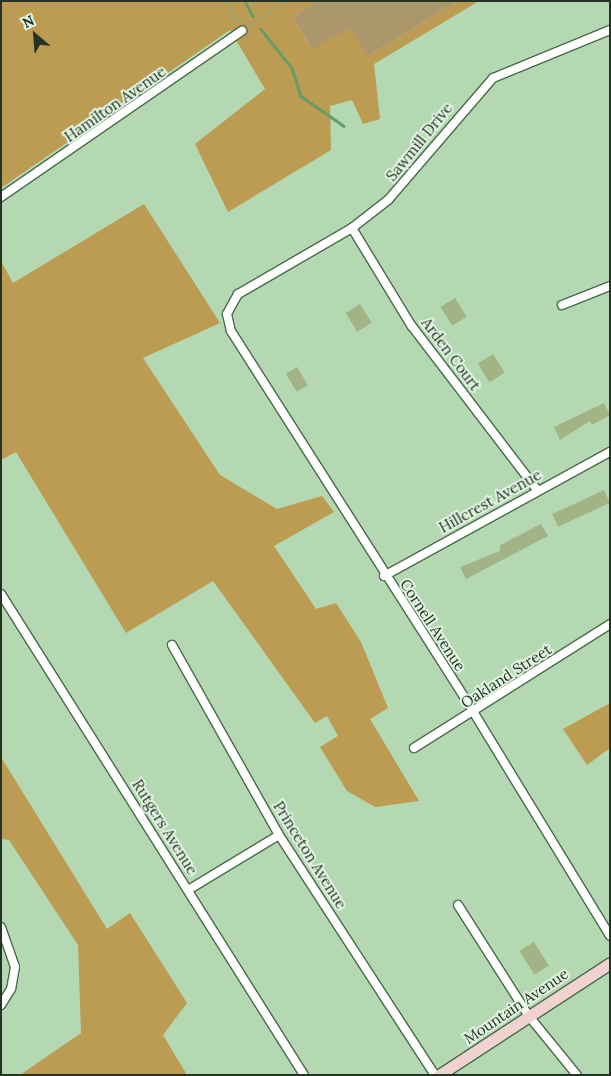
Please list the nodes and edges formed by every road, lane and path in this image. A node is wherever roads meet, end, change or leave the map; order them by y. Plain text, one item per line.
1 (226, 1) edge
2 (285, 1) edge
3 (610, 30) edge
4 (242, 31) junction
5 (1, 197) edge
6 (352, 228) junction
7 (610, 286) edge
8 (562, 305) dead end
9 (231, 331) joint
10 (610, 452) edge
11 (536, 490) junction
12 (384, 576) junction
13 (1, 594) edge
14 (610, 624) edge
15 (172, 645) dead end
16 (474, 713) junction
17 (414, 748) dead end
18 (280, 835) junction
19 (188, 890) junction
20 (458, 905) dead end
21 (1, 927) edge
22 (610, 936) edge
23 (610, 963) edge
24 (1, 1005) edge
25 (528, 1015) junction
26 (304, 1075) edge
27 (435, 1075) edge
28 (439, 1075) edge
29 (577, 1075) edge

1 - 4 path
2 - 4 path
3 - 6 street, Sawmill Drive
4 - 5 street, Hamilton Avenue
6 - 9 street, Sawmill Drive
6 - 11 street, Arden Court
7 - 8 street
9 - 12 street, Cornell Avenue
10 - 11 street, Hillcrest Avenue
11 - 12 street, Hillcrest Avenue
12 - 16 street, Cornell Avenue
13 - 19 street, Rutgers Avenue
14 - 16 street, Oakland Street
15 - 18 street, Princeton Avenue
16 - 17 street, Oakland Street
16 - 22 street, Cornell Avenue
18 - 19 street
18 - 27 street, Princeton Avenue
19 - 26 street, Rutgers Avenue
20 - 25 street
21 - 24 street
23 - 25 main road, Mountain Avenue
25 - 28 main road, Mountain Avenue
25 - 29 street

